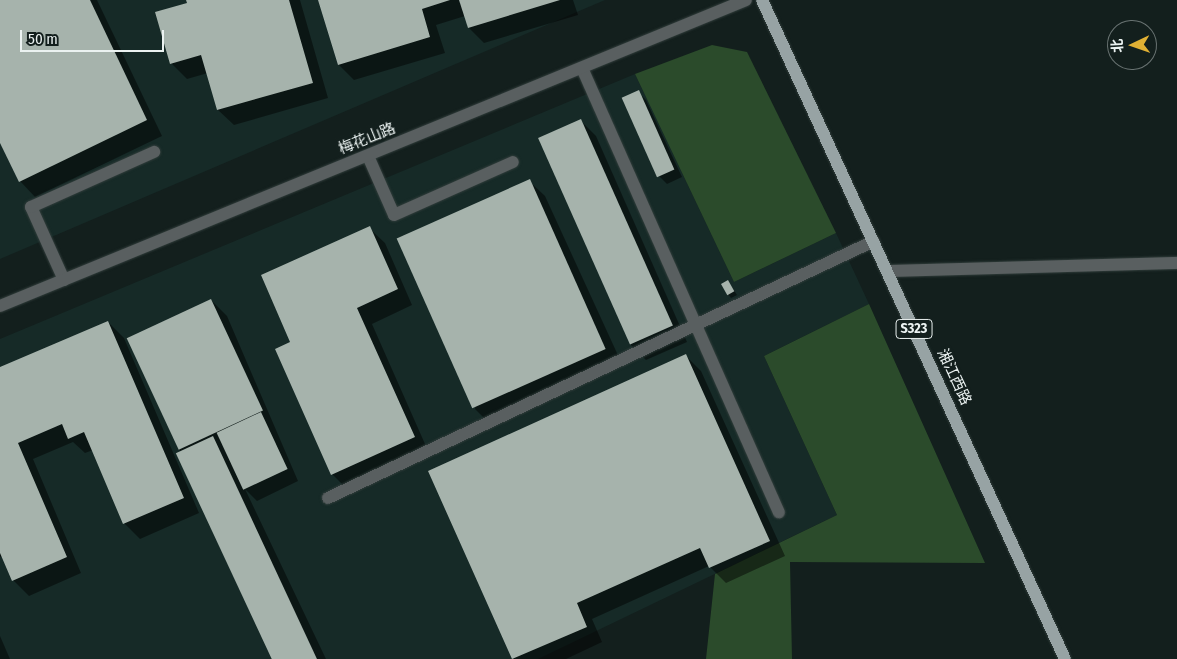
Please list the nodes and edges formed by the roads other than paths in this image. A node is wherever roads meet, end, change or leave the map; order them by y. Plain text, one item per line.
1 (746, 0) edge
2 (762, 0) edge
3 (582, 68) junction
4 (154, 152) dead end
5 (368, 156) junction
6 (513, 162) dead end
7 (874, 241) junction
8 (1177, 263) edge
9 (888, 271) junction
10 (64, 280) junction
11 (0, 306) edge
12 (695, 327) junction
13 (328, 498) dead end
14 (779, 512) dead end
15 (1065, 659) edge

1 - 3 street, 梅花山路
2 - 7 main road, 湘江西路 / S323
3 - 5 street, 梅花山路
3 - 12 street
4 - 10 street
5 - 6 street
5 - 10 street, 梅花山路
7 - 9 main road, 湘江西路 / S323
7 - 12 street
8 - 9 street
9 - 15 main road, 湘江西路 / S323
10 - 11 street, 梅花山路
12 - 13 street
12 - 14 street

